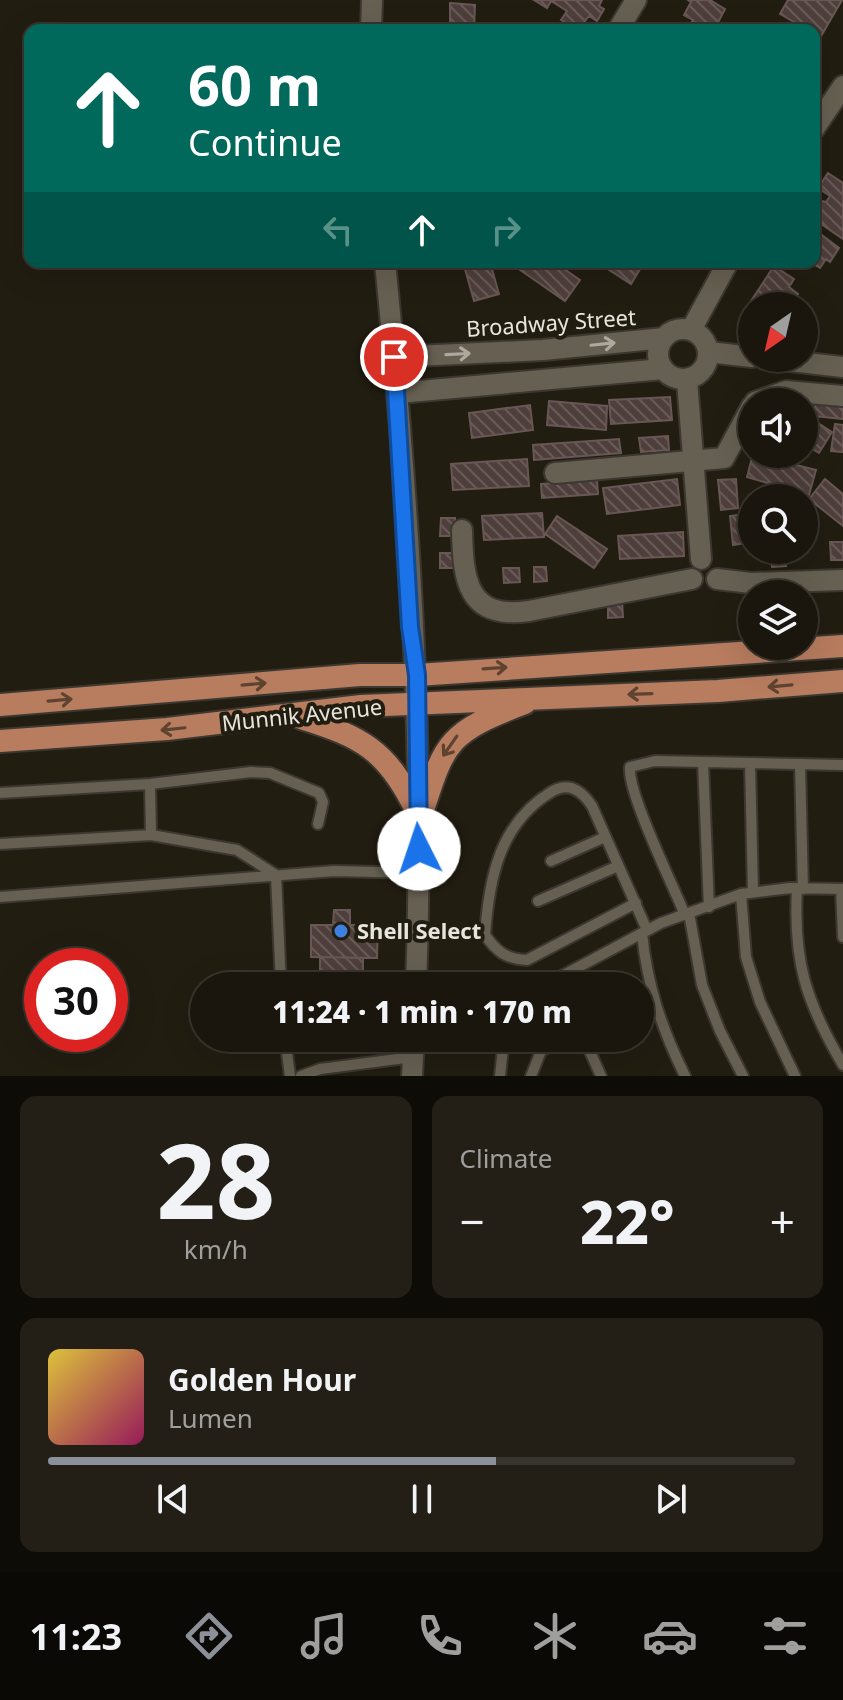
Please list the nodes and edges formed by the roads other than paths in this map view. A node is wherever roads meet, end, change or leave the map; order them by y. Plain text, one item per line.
1 (372, 0) edge
2 (636, 0) edge
3 (371, 24) edge
4 (622, 24) edge
5 (843, 86) edge
6 (820, 120) edge
7 (386, 268) edge
8 (725, 268) edge
9 (691, 330) junction
10 (664, 338) junction
11 (522, 351) junction
12 (709, 352) junction
13 (738, 355) edge
14 (394, 357) junction
15 (818, 364) edge
16 (843, 367) edge
17 (663, 369) junction
18 (687, 380) junction
19 (525, 383) junction
20 (398, 393) junction
21 (818, 394) edge
22 (843, 396) edge
23 (738, 433) edge
24 (696, 461) junction
25 (555, 473) dead end
26 (462, 530) dead end
27 (701, 559) junction
28 (692, 579) junction
29 (717, 579) junction
30 (843, 580) edge
31 (843, 646) edge
32 (417, 675) junction
33 (843, 681) edge
34 (541, 697) junction
35 (418, 704) junction
36 (0, 705) edge
37 (293, 716) junction
38 (0, 741) edge
39 (703, 762) junction
40 (750, 763) junction
41 (800, 764) junction
42 (843, 765) edge
43 (150, 784) junction
44 (0, 793) edge
45 (417, 818) junction
46 (318, 824) dead end
47 (151, 835) junction
48 (605, 837) junction
49 (0, 844) edge
50 (551, 861) dead end
51 (618, 866) junction
52 (420, 873) junction
53 (276, 875) junction
54 (800, 889) junction
55 (842, 889) edge
56 (747, 893) junction
57 (0, 897) edge
58 (538, 901) dead end
59 (636, 903) junction
60 (709, 907) junction
61 (687, 914) junction
62 (644, 932) junction
63 (843, 937) edge
64 (280, 972) edge
65 (416, 972) edge
66 (577, 972) edge
67 (287, 1052) edge
68 (503, 1052) edge
69 (541, 1052) edge
70 (590, 1052) edge
71 (413, 1057) edge
72 (843, 1065) edge
73 (290, 1076) edge
74 (301, 1076) edge
75 (500, 1076) edge
76 (531, 1076) edge
77 (601, 1076) edge
78 (685, 1076) edge
79 (743, 1076) edge
80 (795, 1076) edge

1 - 3 street
2 - 4 street
5 - 6 street
7 - 14 street
8 - 9 street
9 - 10 street
9 - 12 street
11 -> 10 street, Broadway Street
10 - 17 street
14 -> 11 street, Broadway Street
11 - 19 street
12 - 13 street
12 - 18 street
14 - 20 street
15 - 16 street
17 - 18 street
17 - 19 street
18 - 24 street
19 - 20 street
20 - 32 street
21 - 22 street
23 - 24 street
24 - 25 street
24 - 27 street
26 - 28 street
27 - 28 street
27 - 29 street
28 - 29 street
29 - 30 street
32 -> 31 main road, Munnik Avenue
32 - 35 street
36 -> 32 main road, Munnik Avenue
33 -> 34 main road, Munnik Avenue
34 - 35 main road, Munnik Avenue
34 -> 45 main road
35 - 37 main road, Munnik Avenue
35 - 45 street
37 -> 38 main road, Munnik Avenue
37 - 45 main road
39 - 40 lane
39 - 60 lane
39 - 61 lane
40 - 41 lane
40 - 56 lane
41 - 42 lane
41 - 54 lane
43 - 44 lane
43 - 46 lane
43 - 47 lane
45 - 52 street
47 - 49 lane
47 - 53 lane
48 - 50 lane
48 - 51 lane
48 - 59 lane
51 - 58 lane
51 - 59 lane
52 - 53 lane
52 - 65 street
53 - 57 lane
53 - 64 lane
54 - 55 lane
54 - 56 lane
54 - 72 lane
55 - 63 lane
56 - 60 lane
56 - 80 lane
59 - 62 lane
60 - 61 lane
61 - 62 lane
61 - 79 lane
62 - 66 lane
62 - 78 lane
67 - 73 lane
68 - 75 lane
69 - 76 lane
70 - 77 lane
71 - 74 lane

